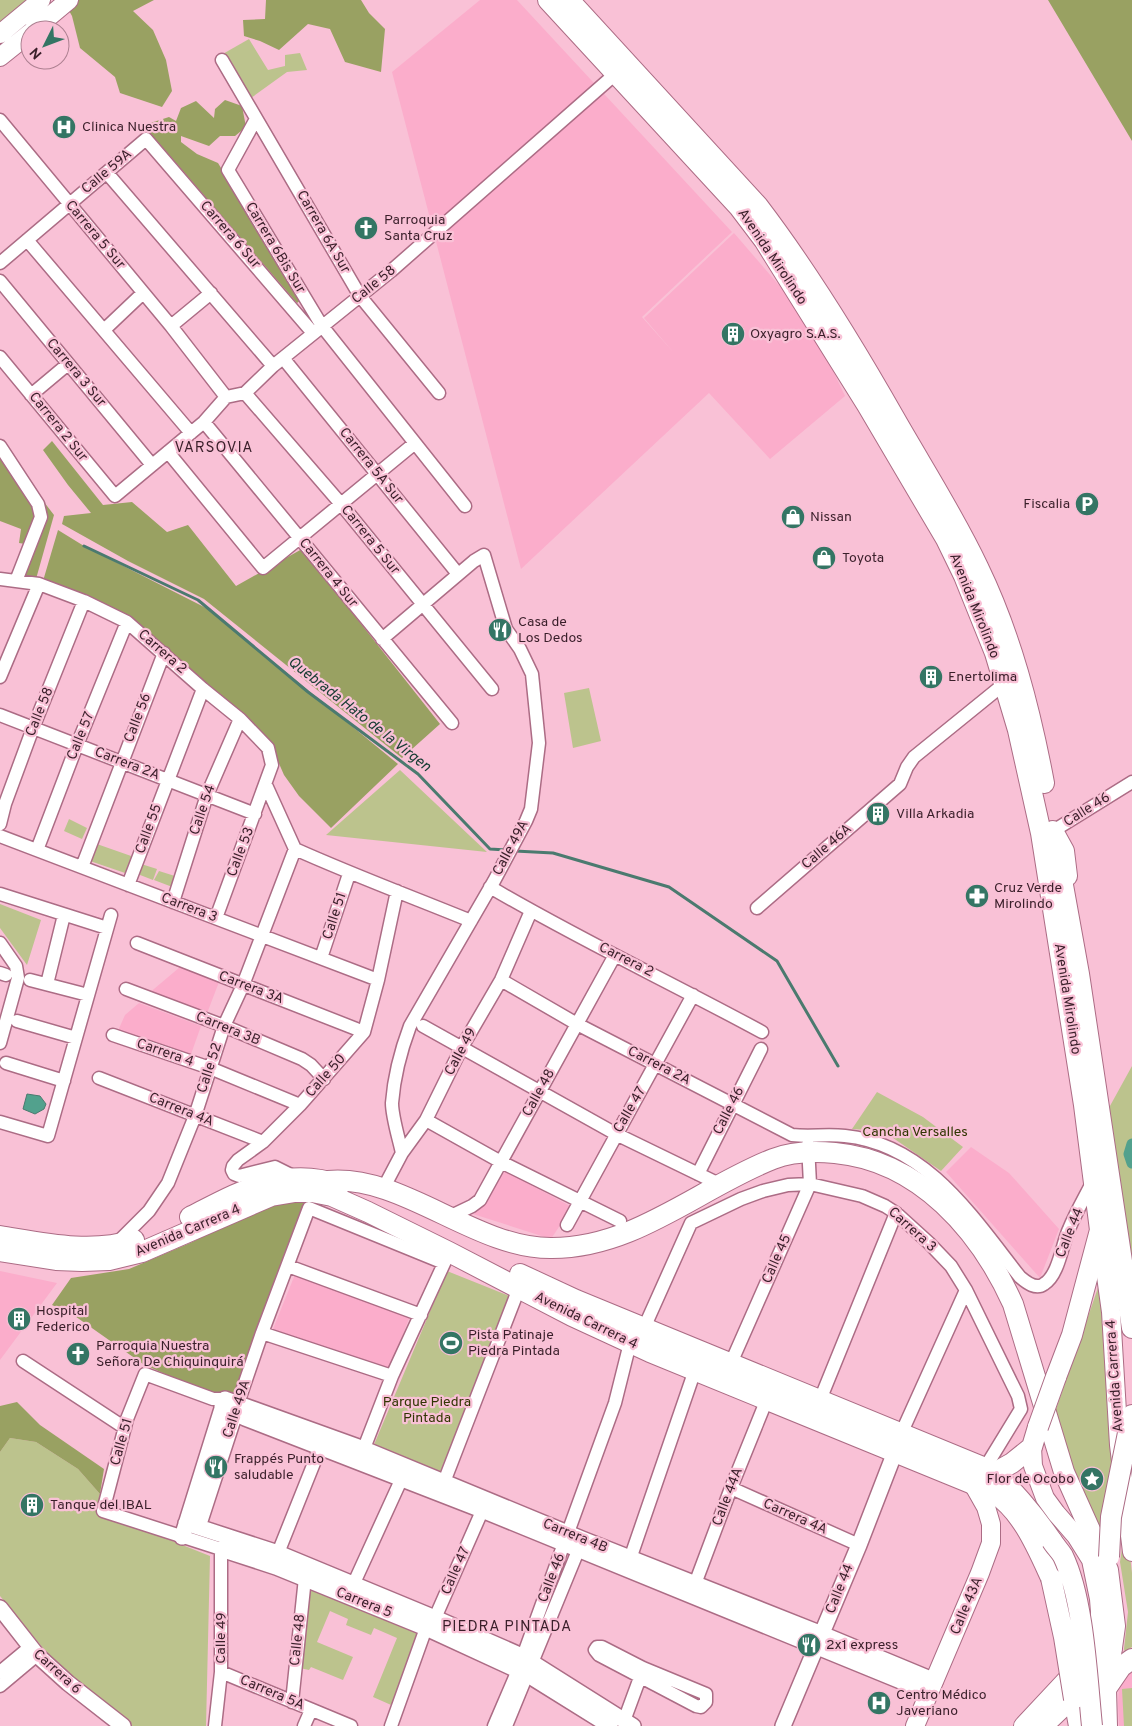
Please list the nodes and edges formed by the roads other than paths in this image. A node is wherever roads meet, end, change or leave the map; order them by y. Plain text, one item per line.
1 (41, 0) edge
2 (69, 0) edge
3 (548, 0) edge
4 (569, 0) edge
5 (45, 20) edge
6 (0, 34) edge
7 (20, 41) edge
8 (0, 58) edge
9 (222, 60) dead end
10 (621, 69) junction
11 (256, 119) junction
12 (0, 120) edge
13 (146, 139) joint
14 (107, 173) junction
15 (69, 204) junction
16 (27, 240) junction
17 (0, 263) edge
18 (0, 281) edge
19 (143, 293) junction
20 (211, 293) junction
21 (360, 296) junction
22 (171, 326) junction
23 (318, 329) junction
24 (104, 330) junction
25 (0, 357) edge
26 (278, 362) junction
27 (68, 364) junction
28 (245, 392) junction
29 (439, 393) dead end
30 (32, 395) junction
31 (226, 397) junction
32 (204, 422) junction
33 (191, 433) junction
34 (415, 443) junction
35 (0, 446) edge
36 (168, 452) junction
37 (152, 465) junction
38 (377, 474) junction
39 (341, 504) junction
40 (465, 506) dead end
41 (299, 538) junction
42 (458, 574) junction
43 (0, 579) edge
44 (16, 581) junction
45 (39, 584) junction
46 (84, 601) junction
47 (423, 604) junction
48 (127, 622) junction
49 (382, 639) junction
50 (164, 653) junction
51 (0, 677) edge
52 (1004, 684) junction
53 (203, 689) junction
54 (492, 689) dead end
55 (0, 715) edge
56 (240, 719) junction
57 (452, 723) dead end
58 (33, 728) junction
59 (77, 745) junction
60 (121, 762) junction
61 (167, 780) junction
62 (1132, 782) edge
63 (266, 785) junction
64 (207, 795) junction
65 (255, 814) junction
66 (0, 824) edge
67 (1047, 832) junction
68 (0, 836) edge
69 (295, 849) junction
70 (37, 850) junction
71 (82, 867) junction
72 (349, 874) junction
73 (128, 885) junction
74 (490, 887) junction
75 (397, 891) junction
76 (0, 894) edge
77 (173, 902) junction
78 (757, 908) dead end
79 (531, 911) junction
80 (64, 915) junction
81 (110, 915) dead end
82 (216, 918) junction
83 (471, 921) junction
84 (107, 928) junction
85 (263, 936) junction
86 (0, 943) edge
87 (137, 943) dead end
88 (615, 955) junction
89 (321, 958) junction
90 (30, 980) dead end
91 (378, 980) junction
92 (501, 980) junction
93 (47, 984) junction
94 (243, 985) junction
95 (126, 989) dead end
96 (88, 995) junction
97 (693, 995) junction
98 (18, 1022) dead end
99 (577, 1024) junction
100 (224, 1026) junction
101 (423, 1026) dead end
102 (364, 1032) junction
103 (762, 1032) dead end
104 (113, 1035) dead end
105 (76, 1038) junction
106 (0, 1043) edge
107 (462, 1047) junction
108 (761, 1049) dead end
109 (6, 1064) dead end
110 (655, 1064) junction
111 (210, 1068) junction
112 (99, 1078) dead end
113 (324, 1079) junction
114 (64, 1081) junction
115 (539, 1090) junction
116 (732, 1104) junction
117 (300, 1105) junction
118 (195, 1116) junction
119 (426, 1120) junction
120 (0, 1122) edge
121 (18, 1128) junction
122 (0, 1133) edge
123 (616, 1134) junction
124 (263, 1142) junction
125 (808, 1144) junction
126 (402, 1153) junction
127 (502, 1162) junction
128 (698, 1174) junction
129 (295, 1177) junction
130 (1094, 1180) junction
131 (810, 1184) junction
132 (721, 1185) junction
133 (375, 1200) junction
134 (580, 1202) junction
135 (896, 1213) junction
136 (446, 1216) junction
137 (620, 1221) dead end
138 (567, 1225) dead end
139 (1100, 1230) junction
140 (0, 1236) edge
141 (114, 1245) junction
142 (1126, 1247) edge
143 (0, 1251) edge
144 (82, 1254) junction
145 (447, 1258) junction
146 (288, 1266) junction
147 (1044, 1285) joint
148 (519, 1288) junction
149 (966, 1290) junction
150 (421, 1315) junction
151 (644, 1328) junction
152 (1132, 1328) edge
153 (262, 1333) junction
154 (630, 1343) junction
155 (23, 1361) dead end
156 (730, 1363) junction
157 (695, 1370) junction
158 (145, 1374) joint
159 (392, 1376) junction
160 (767, 1399) junction
161 (820, 1400) junction
162 (227, 1404) junction
163 (1131, 1421) edge
164 (125, 1428) junction
165 (898, 1443) junction
166 (1032, 1447) junction
167 (320, 1448) junction
168 (361, 1456) junction
169 (984, 1475) junction
170 (401, 1480) junction
171 (444, 1482) junction
172 (731, 1488) junction
173 (485, 1505) junction
174 (103, 1511) joint
175 (189, 1529) junction
176 (573, 1542) junction
177 (859, 1545) junction
178 (221, 1549) junction
179 (1132, 1552) edge
180 (630, 1558) junction
181 (277, 1560) junction
182 (1109, 1564) junction
183 (305, 1578) junction
184 (354, 1583) junction
185 (692, 1590) junction
186 (0, 1608) edge
187 (431, 1623) junction
188 (819, 1640) junction
189 (1113, 1648) junction
190 (33, 1651) junction
191 (1132, 1659) edge
192 (525, 1666) junction
193 (0, 1672) edge
194 (221, 1672) junction
195 (642, 1673) dead end
196 (0, 1686) edge
197 (933, 1687) junction
198 (1106, 1690) junction
199 (292, 1702) junction
200 (311, 1710) junction
201 (622, 1724) edge
202 (118, 1725) edge
203 (215, 1726) edge
204 (304, 1726) edge
205 (351, 1726) edge
206 (391, 1726) edge
207 (494, 1726) edge
208 (506, 1726) edge
209 (782, 1726) edge
210 (916, 1726) edge
211 (1023, 1726) edge
212 (1044, 1726) edge
213 (1079, 1726) edge
214 (1092, 1726) edge
215 (1107, 1726) edge

1 - 6 main road
2 - 5 main road
3 - 10 main road, Avenida Mirolindo
4 - 10 main road, Avenida Mirolindo
7 - 8 main road
9 - 11 street, Carrera 6A Sur
10 - 21 street, Calle 58
10 - 52 main road, Avenida Mirolindo
10 - 67 main road, Avenida Mirolindo
11 - 21 street, Carrera 6A Sur
11 - 23 street, Carrera 6Bis Sur
12 - 15 street, Carrera 5 Sur
13 - 14 street, Calle 59A
13 - 23 street, Carrera 6 Sur
14 - 15 street, Calle 59A
14 - 20 street, Carrera 5A Sur
15 - 16 street, Calle 59A
15 - 19 street, Carrera 5 Sur
16 - 17 street, Calle 59A
16 - 24 street
18 - 27 street, Carrera 3 Sur
19 - 22 street, Carrera 5 Sur
19 - 24 street
20 - 22 street
20 - 26 street, Carrera 5A Sur
21 - 23 street, Calle 58
21 - 29 street, Carrera 6A Sur
22 - 31 street, Carrera 5 Sur
23 - 26 street, Calle 58
23 - 34 street, Carrera 6 Sur
24 - 33 street
25 - 30 street, Carrera 2 Sur
26 - 28 street, Calle 58
26 - 38 street, Carrera 5A Sur
27 - 30 street
27 - 37 street, Carrera 3 Sur
28 - 31 street, Calle 58
28 - 39 street, Carrera 5 Sur
30 - 37 street, Carrera 2 Sur
31 - 32 street
32 - 33 street
32 - 41 street, Carrera 4 Sur
33 - 36 street
34 - 38 street
34 - 40 street, Carrera 6 Sur
35 - 44 street
36 - 37 street
36 - 41 street
38 - 39 street
38 - 42 street, Carrera 5A Sur
39 - 41 street
39 - 47 street, Carrera 5 Sur
41 - 49 street, Carrera 4 Sur
42 - 47 street
42 - 74 street, Calle 49A
43 - 44 street, Carrera 2
44 - 45 street, Carrera 2
45 - 46 street, Carrera 2
45 - 51 street
46 - 48 street, Carrera 2
46 - 58 street, Calle 58
47 - 49 street
47 - 54 street, Carrera 5 Sur
48 - 50 street, Carrera 2
48 - 59 street, Calle 57
49 - 57 street, Carrera 4 Sur
50 - 53 street, Carrera 2
50 - 60 street, Calle 56
52 - 67 main road, Avenida Mirolindo
52 - 78 street, Calle 46A
53 - 56 street, Carrera 2
53 - 61 street, Calle 55
55 - 58 street, Carrera 2A
56 - 63 street, Carrera 2
56 - 64 street, Calle 54
58 - 59 street, Carrera 2A
58 - 66 street, Calle 58
59 - 60 street, Carrera 2A
59 - 70 street, Calle 57
60 - 61 street, Carrera 2A
60 - 71 street, Calle 56
61 - 64 street, Carrera 2A
61 - 73 street, Calle 55
62 - 67 street, Calle 46
63 - 65 street, Calle 53
63 - 69 street
64 - 65 street, Carrera 2A
64 - 77 street, Calle 54
65 - 82 street, Calle 53
67 - 130 main road, Avenida Mirolindo
67 - 142 main road, Avenida Mirolindo
68 - 70 street, Carrera 3
69 - 72 street
69 - 85 street, Calle 52
70 - 71 street, Carrera 3
71 - 73 street, Carrera 3
72 - 75 street
72 - 89 street, Calle 51
73 - 77 street, Carrera 3
74 - 79 street, Carrera 2
74 - 83 street, Calle 49A
75 - 83 street
75 - 91 street, Calle 50
76 - 80 street
77 - 82 street, Carrera 3
79 - 88 street, Carrera 2
79 - 92 street, Calle 49
80 - 84 street
80 - 93 street
81 - 84 street
82 - 85 street, Carrera 3
83 - 126 street, Calle 49A
84 - 96 street
85 - 89 street, Carrera 3
85 - 94 street, Calle 52
86 - 106 street
87 - 94 street, Carrera 3A
88 - 97 street, Carrera 2
88 - 99 street, Calle 48
89 - 91 street, Carrera 3
90 - 93 street
91 - 102 street, Calle 50
92 - 99 street, Carrera 2A
92 - 107 street, Calle 49
93 - 96 street
94 - 100 street, Calle 52
94 - 102 street, Carrera 3A
95 - 100 street, Carrera 3B
96 - 105 street
97 - 103 street, Carrera 2
97 - 110 street, Calle 47
98 - 105 street
99 - 110 street, Carrera 2A
99 - 115 street, Calle 48
100 - 111 street, Calle 52
100 - 113 street, Carrera 3B
101 - 107 street
102 - 113 street, Calle 50
104 - 111 street, Carrera 4
105 - 114 street
107 - 115 street
107 - 119 street, Calle 49
108 - 116 street, Calle 46
109 - 114 street
110 - 116 street, Carrera 2A
110 - 123 street, Calle 47
111 - 117 street, Carrera 4
111 - 118 street, Calle 52
112 - 118 street, Carrera 4A
113 - 117 street, Calle 50
114 - 121 street
115 - 123 street
115 - 127 street, Calle 48
116 - 125 street, Carrera 2A
116 - 128 street, Calle 46
117 - 124 street, Calle 50
118 - 124 street, Carrera 4A
118 - 141 street, Calle 52
119 - 126 street, Calle 49
119 - 127 street
120 - 121 street
121 - 122 street
123 - 128 street
123 - 134 street, Calle 47
124 - 129 street, Calle 50
125 - 131 street, Calle 45
125 - 132 main road
125 - 147 street, Carrera 2A
125 - 182 main road
126 - 133 street, Calle 49
127 - 134 street
127 - 136 street, Calle 48
128 - 132 street
129 - 133 main road, Avenida Carrera 4
129 - 141 main road, Avenida Carrera 4
130 - 139 main road, Avenida Mirolindo
130 - 147 street, Calle 44
131 - 135 street, Carrera 3
131 - 151 street, Carrera 3
131 - 156 street, Calle 45
132 - 136 main road
133 - 136 main road
133 - 144 main road, Avenida Carrera 4
133 - 145 main road, Avenida Carrera 4
133 - 151 main road, Avenida Carrera 4
134 - 137 street
134 - 138 street, Calle 47
135 - 149 street, Carrera 3
135 - 161 street
139 - 166 main road, Avenida Mirolindo, bridge
139 - 179 main road, Avenida Carrera 4
140 - 144 main road
141 - 144 main road, Avenida Carrera 4
142 - 152 main road, Avenida Mirolindo
143 - 144 main road
145 - 146 street, Calle 49A
145 - 148 main road, Avenida Carrera 4
145 - 150 street
146 - 150 street
146 - 153 street, Calle 49A
148 - 154 main road, Avenida Carrera 4
148 - 171 street
149 - 165 street, Calle 44
149 - 169 street, Carrera 3
150 - 159 street
151 - 156 main road, Avenida Carrera 4
153 - 159 street
153 - 162 street, Calle 49A
154 - 157 main road, Avenida Carrera 4
154 - 176 street, Calle 46
155 - 164 street
156 - 161 main road, Avenida Carrera 4
157 - 160 main road, Avenida Carrera 4
157 - 180 street
158 - 162 street, Carrera 4B
158 - 164 street, Calle 51
159 - 168 street
160 - 165 main road, Avenida Carrera 4
160 - 172 street, Calle 44A
161 - 165 main road, Avenida Carrera 4
162 - 167 street, Carrera 4B
162 - 168 street, Carrera 4B
162 - 175 street, Calle 49A
163 - 182 main road, bridge
164 - 174 street, Calle 51
165 - 169 main road, Avenida Carrera 4
165 - 177 street, Calle 44
166 - 169 main road
166 - 211 main road
167 - 168 street, Carrera 4B
167 - 181 street
168 - 170 street, Carrera 4B
168 - 171 street, Carrera 4B
169 - 197 main road, Calle 43A
169 - 213 main road, Avenida Carrera 4, bridge
169 - 214 main road, Avenida Carrera 4, bridge
170 - 173 street, Carrera 4B
170 - 184 street
171 - 173 street, Carrera 4B
172 - 177 street, Carrera 4A
172 - 185 street, Calle 44A
173 - 176 street, Carrera 4B
173 - 187 street, Calle 47
174 - 175 street, Carrera 5
175 - 178 street, Carrera 5
175 - 181 street, Carrera 5
176 - 180 street, Carrera 4B
176 - 185 street, Carrera 4B
176 - 192 street, Calle 46
177 - 188 street, Calle 44
178 - 181 street, Carrera 5
178 - 194 street, Calle 49
180 - 185 street, Carrera 4B
181 - 183 street, Carrera 5
181 - 184 street, Carrera 5
182 - 189 main road
183 - 187 street, Carrera 5
183 - 199 street, Calle 48
184 - 187 street, Carrera 5
185 - 188 street, Carrera 4B
186 - 190 street, Carrera 6
187 - 192 street, Carrera 5
187 - 206 street, Calle 47
188 - 197 street, Carrera 4B
188 - 209 street, Calle 44
189 - 198 main road
189 - 212 main road
190 - 193 street
190 - 196 street
190 - 202 street, Carrera 6
191 - 198 main road
192 - 201 street, Carrera 5
192 - 207 street, Calle 46
192 - 208 street, Calle 46
194 - 199 street, Carrera 5A
194 - 203 street, Calle 49
195 - 201 street
197 - 210 main road, Calle 43A
198 - 215 main road
199 - 200 street, Carrera 5A
200 - 204 street
200 - 205 street, Carrera 5A

